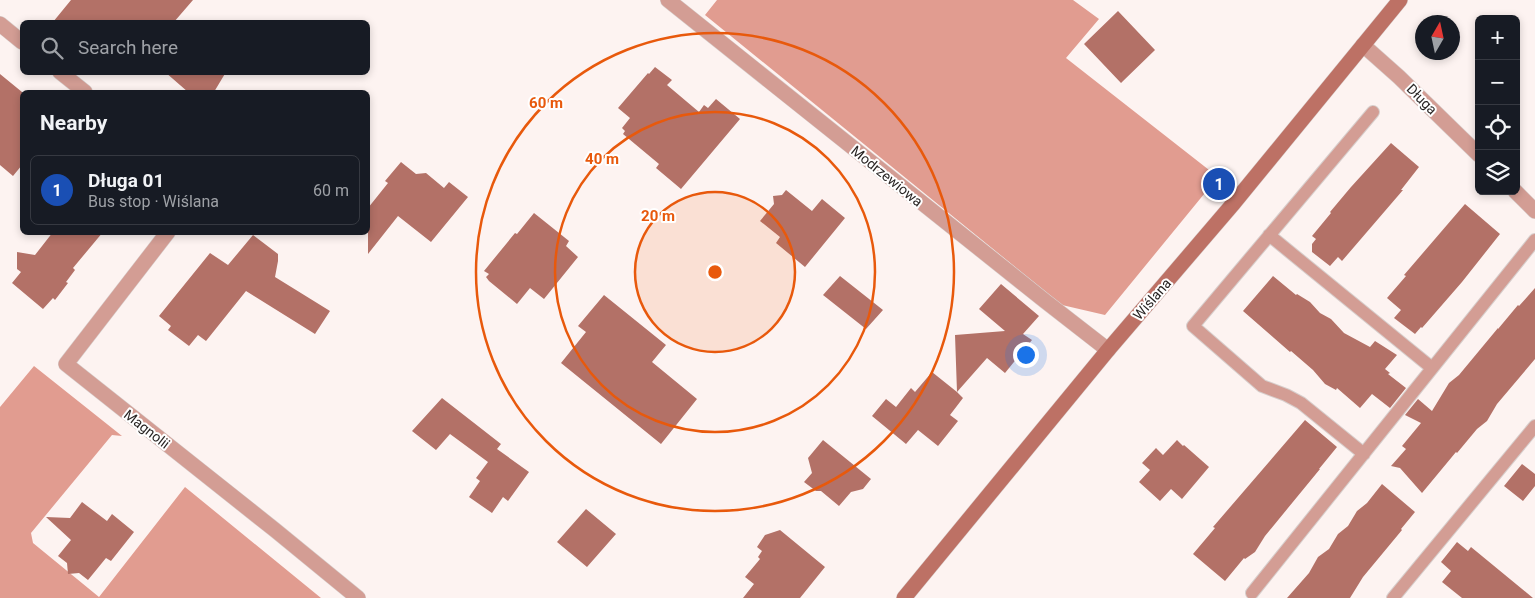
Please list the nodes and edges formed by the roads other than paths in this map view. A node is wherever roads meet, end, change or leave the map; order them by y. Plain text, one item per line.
1 (668, 0) edge
2 (1400, 0) edge
3 (0, 24) edge
4 (20, 40) edge
5 (1363, 45) junction
6 (64, 75) edge
7 (82, 90) edge
8 (1373, 112) dead end
9 (1475, 152) edge
10 (1519, 195) edge
11 (1535, 211) edge
12 (166, 235) edge
13 (1269, 235) junction
14 (1535, 240) edge
15 (1108, 350) junction
16 (1432, 368) junction
17 (1535, 426) edge
18 (1364, 454) junction
19 (1252, 593) dead end
20 (358, 598) edge
21 (904, 598) edge
22 (1393, 598) edge

1 - 15 street, Modrzewiowa
2 - 5 main road, Wiślana
3 - 4 street
5 - 9 street, Długa
5 - 15 main road, Wiślana
6 - 7 street
8 - 13 lane
10 - 11 street
12 - 20 street, Magnolii
13 - 16 lane
13 - 18 lane
14 - 16 lane
15 - 21 main road, Wiślana
16 - 18 lane
17 - 22 lane
18 - 19 lane

